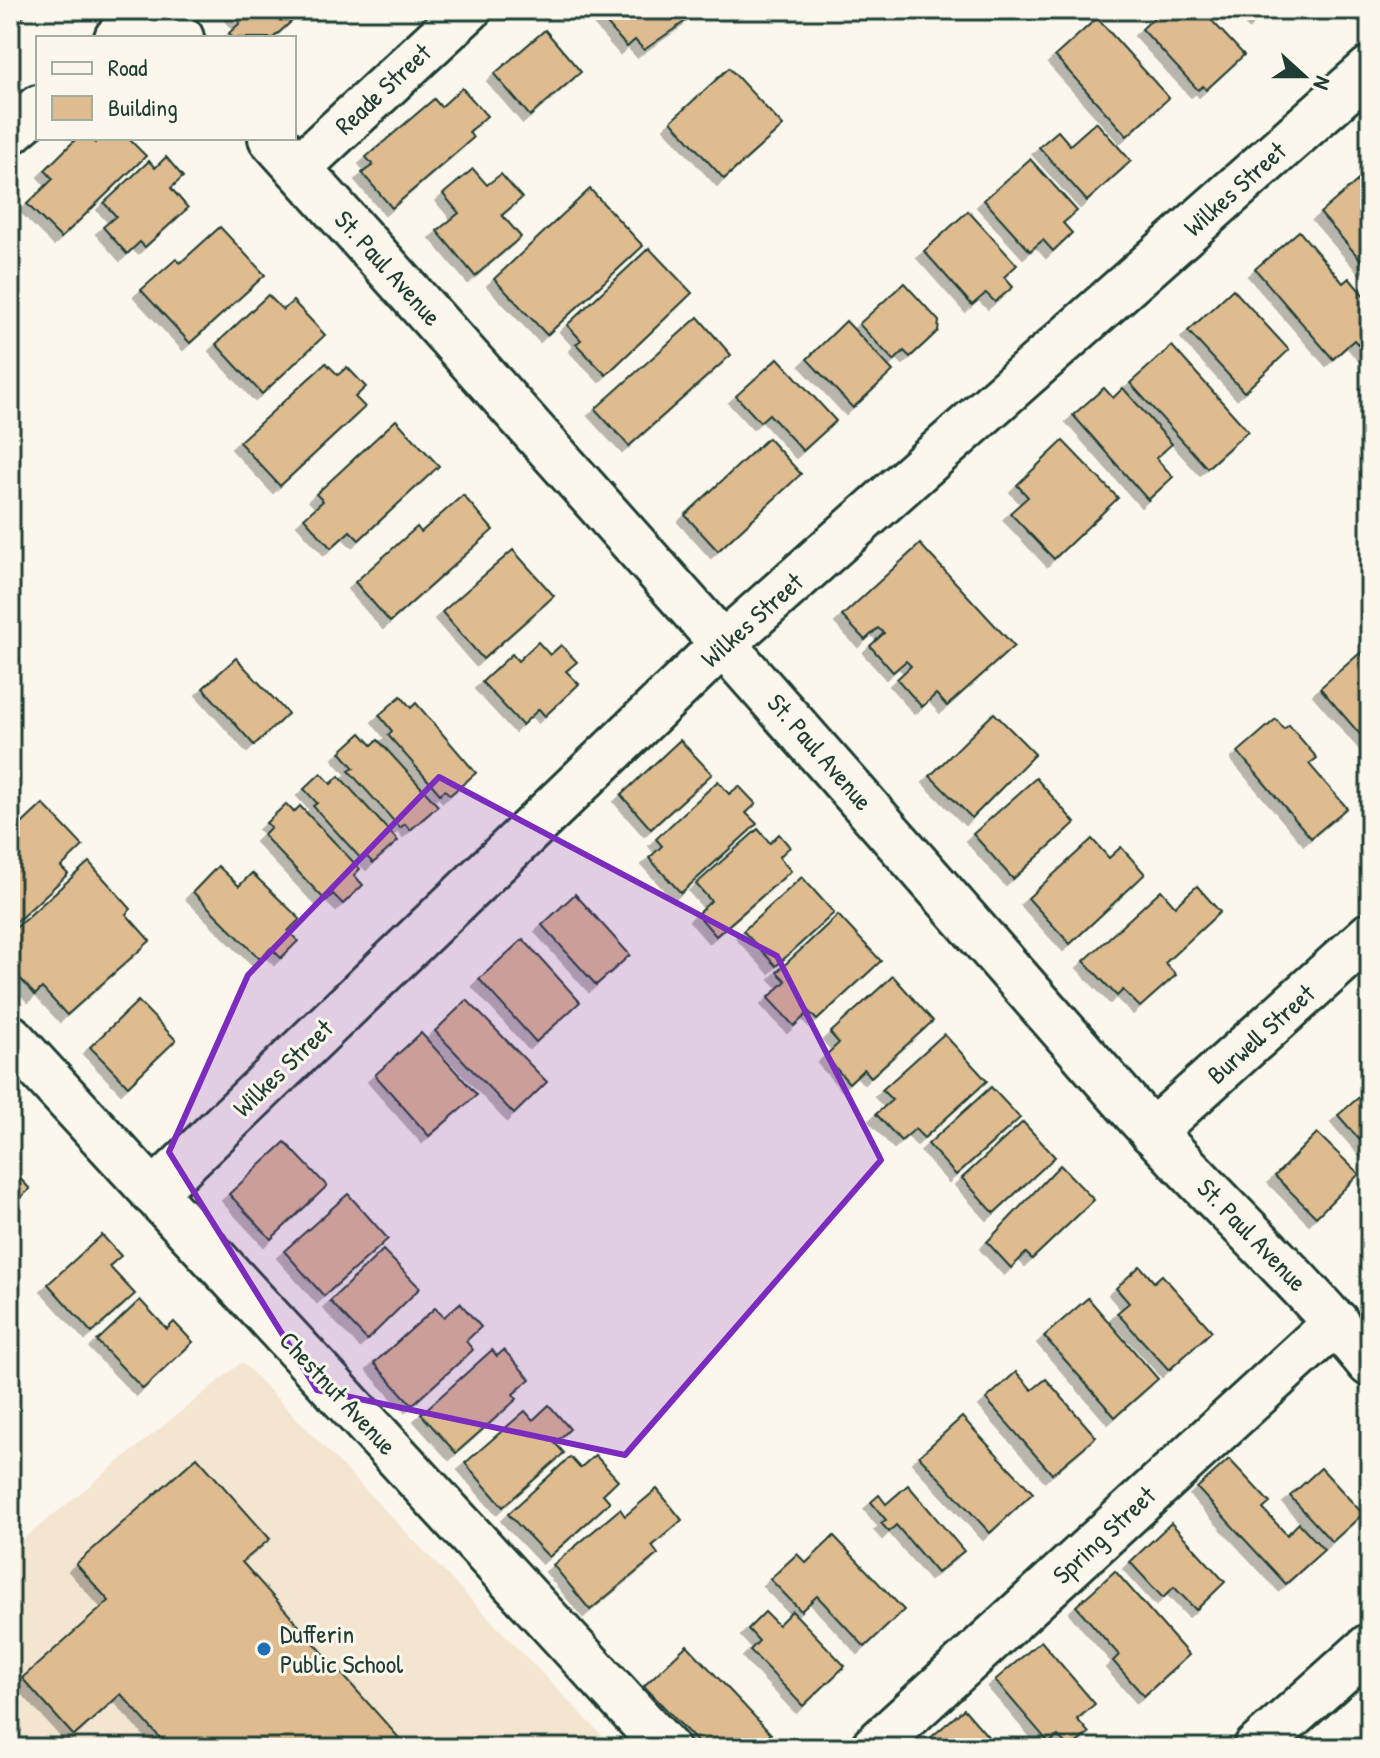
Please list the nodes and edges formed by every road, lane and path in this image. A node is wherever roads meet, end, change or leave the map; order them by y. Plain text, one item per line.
1 (149, 10) edge
2 (156, 10) edge
3 (468, 10) edge
4 (119, 36) edge
5 (179, 36) edge
6 (1370, 69) edge
7 (36, 110) edge
8 (10, 132) edge
9 (285, 153) edge
10 (724, 643) junction
11 (1370, 935) edge
12 (10, 1037) edge
13 (1152, 1132) junction
14 (153, 1193) junction
15 (1336, 1322) junction
16 (1370, 1364) edge
17 (1370, 1646) edge
18 (666, 1748) edge
19 (873, 1748) edge
20 (1256, 1748) edge

1 - 4 street
2 - 5 street
3 - 9 street, Reade Street
6 - 10 street, Wilkes Street
7 - 8 street
9 - 10 street, St. Paul Avenue
10 - 13 street, St. Paul Avenue
10 - 14 street, Wilkes Street
11 - 13 street, Burwell Street
12 - 14 street, Chestnut Avenue
13 - 15 street, St. Paul Avenue
14 - 18 street, Chestnut Avenue
15 - 16 street, St. Paul Avenue
15 - 19 street, Spring Street
17 - 20 street

